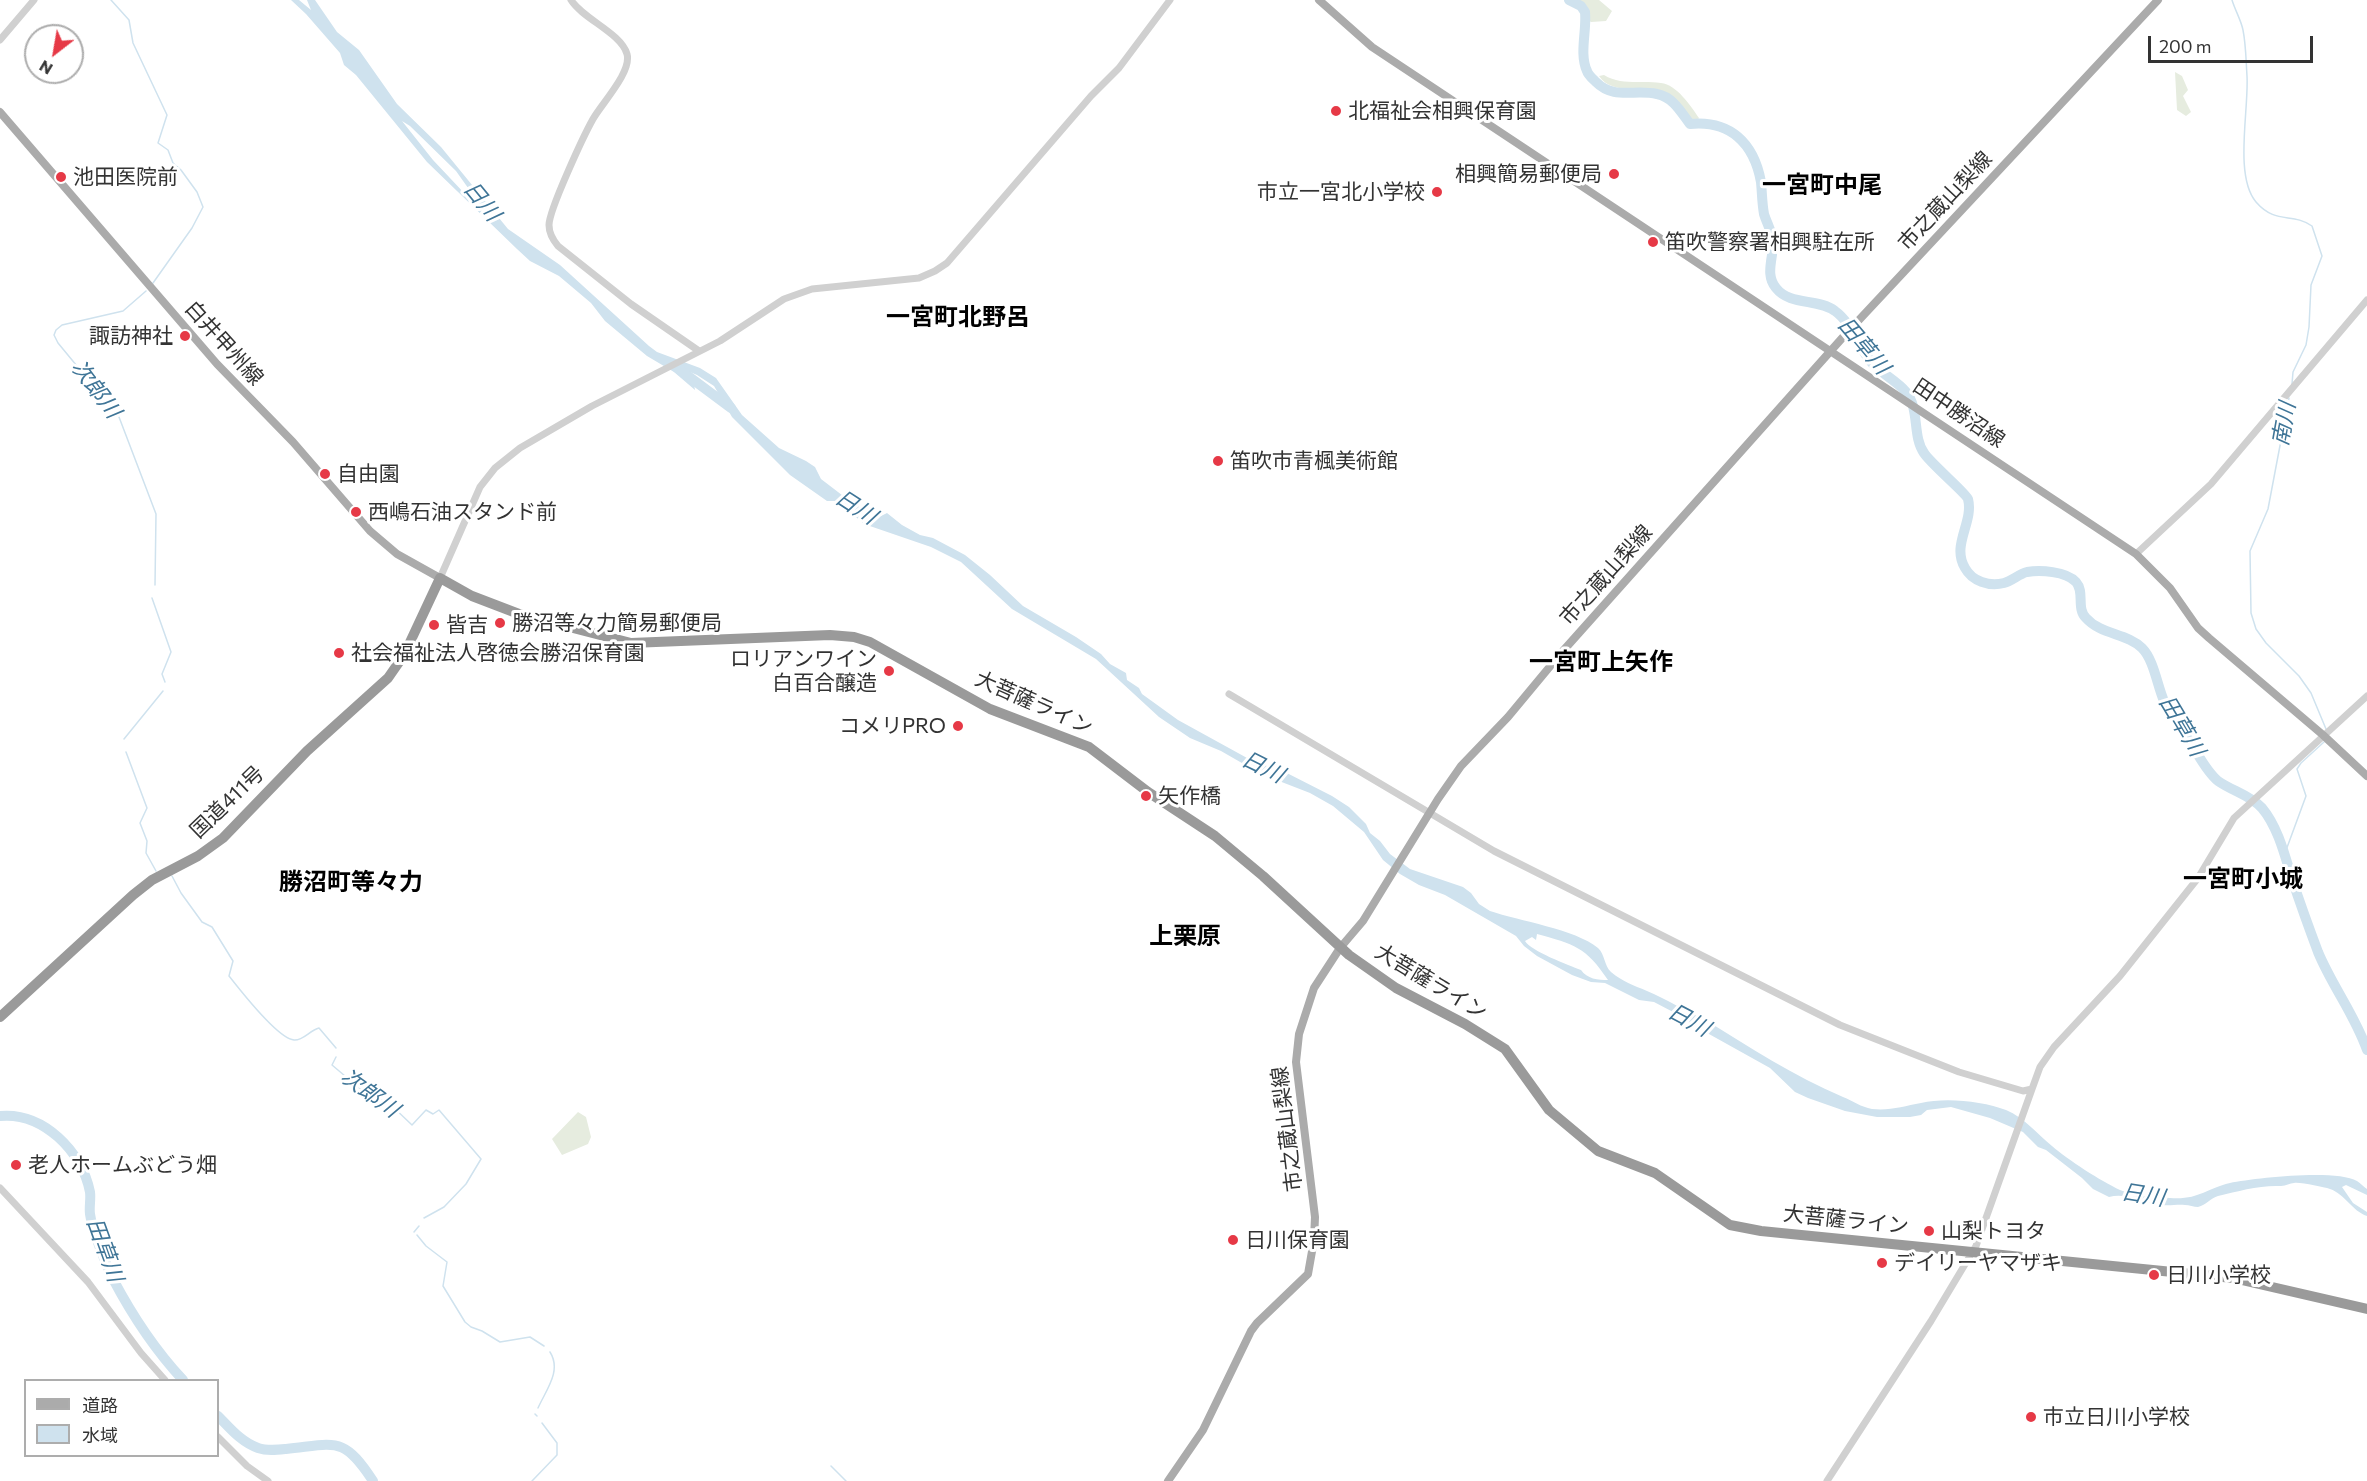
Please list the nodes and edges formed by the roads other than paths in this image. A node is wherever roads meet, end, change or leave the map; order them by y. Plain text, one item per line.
1 (34, 0) edge
2 (571, 0) edge
3 (1170, 0) edge
4 (1319, 0) edge
5 (2158, 0) edge
6 (0, 40) edge
7 (0, 112) edge
8 (2367, 300) edge
9 (1831, 350) junction
10 (696, 353) junction
11 (2136, 554) junction
12 (440, 578) junction
13 (1229, 694) dead end
14 (2367, 696) edge
15 (2326, 735) junction
16 (2367, 776) edge
17 (1430, 814) junction
18 (1340, 948) junction
19 (0, 1017) edge
20 (2032, 1089) junction
21 (0, 1188) edge
22 (1972, 1252) junction
23 (2367, 1309) edge
24 (164, 1379) edge
25 (219, 1438) edge
26 (268, 1481) edge
27 (1168, 1481) edge
28 (1827, 1481) edge

1 - 6 street
2 - 10 street
3 - 10 street
4 - 9 main road, 田中勝沼線
5 - 9 main road, 市之蔵山梨線
7 - 12 main road, 白井甲州線
8 - 11 street
9 - 11 main road, 田中勝沼線
9 - 17 main road, 市之蔵山梨線
10 - 12 street
11 - 15 main road, 田中勝沼線
12 - 18 highway, 大菩薩ライン
12 - 19 highway, 国道411号
13 - 17 street
14 - 15 street
15 - 16 main road, 田中勝沼線
15 - 20 street
17 - 18 main road, 市之蔵山梨線
17 - 20 street
18 - 22 highway, 大菩薩ライン
18 - 27 main road, 市之蔵山梨線
20 - 22 street
21 - 24 street
22 - 23 highway, 大菩薩ライン
22 - 28 street
25 - 26 street

